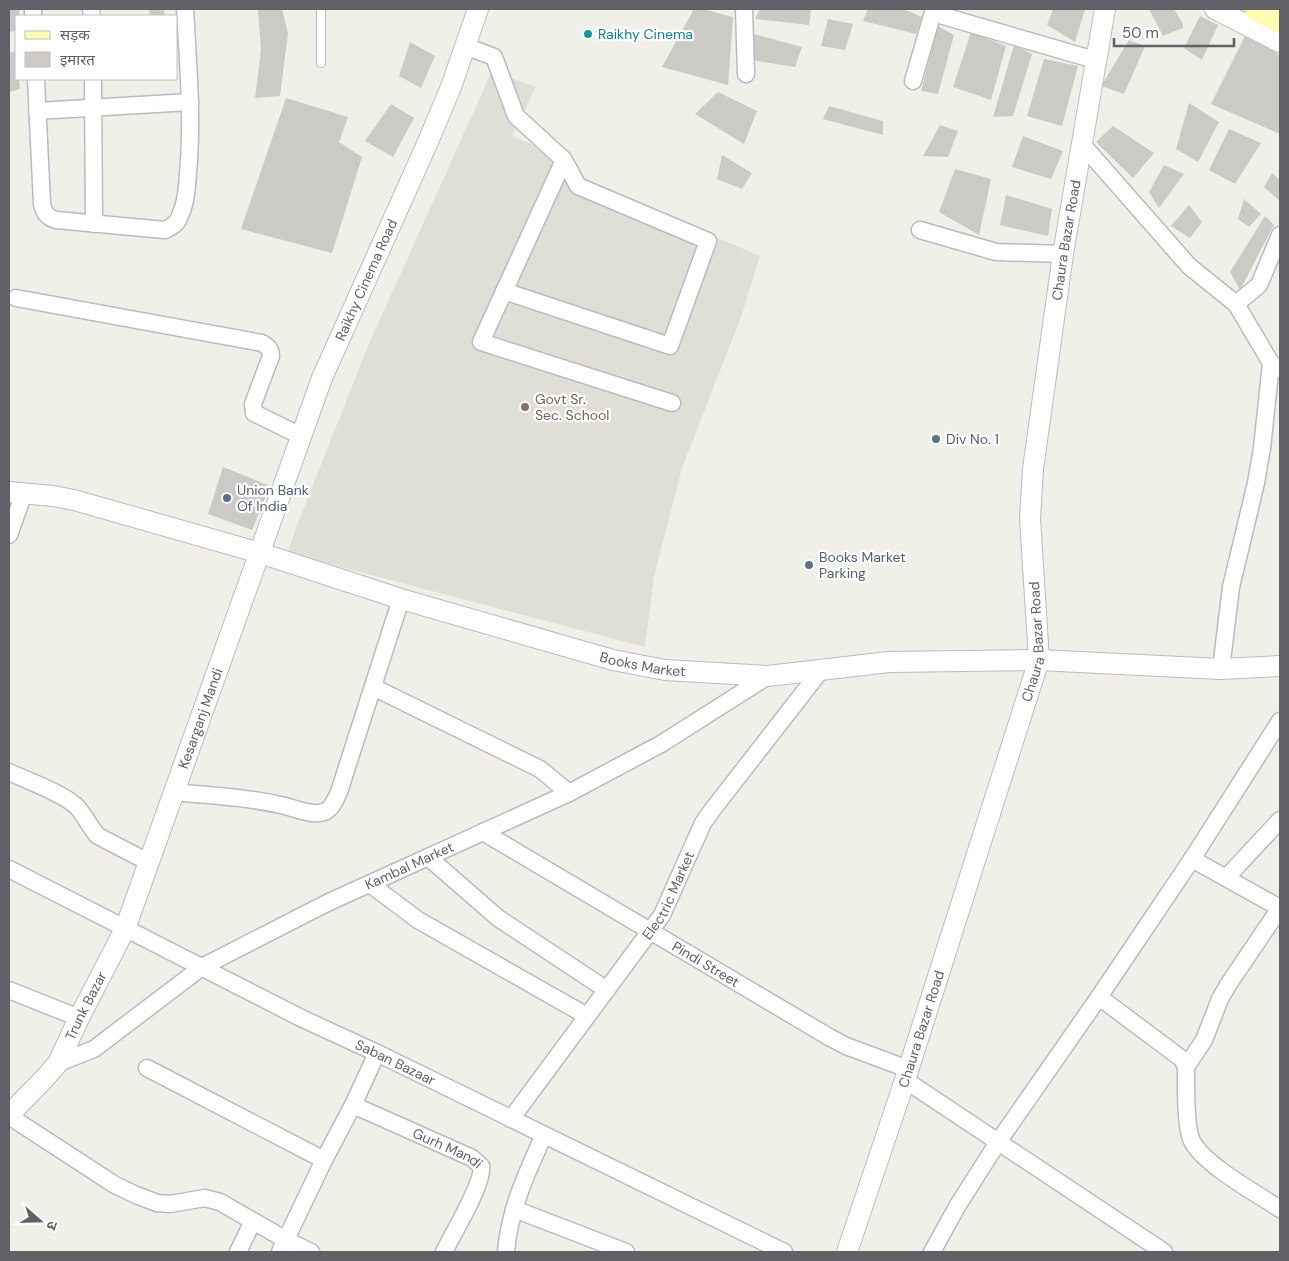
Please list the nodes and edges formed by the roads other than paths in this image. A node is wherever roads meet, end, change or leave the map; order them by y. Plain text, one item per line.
1 (185, 9) edge
2 (321, 9) edge
3 (478, 9) edge
4 (744, 9) edge
5 (1105, 9) edge
6 (1215, 9) edge
7 (1258, 9) edge
8 (934, 11) edge
9 (1280, 20) edge
10 (1280, 42) edge
11 (465, 46) junction
12 (1095, 60) junction
13 (320, 63) dead end
14 (746, 74) dead end
15 (36, 80) edge
16 (93, 80) edge
17 (913, 81) dead end
18 (190, 102) junction
19 (94, 108) junction
20 (37, 111) junction
21 (1081, 143) junction
22 (564, 160) junction
23 (94, 224) junction
24 (920, 230) dead end
25 (1280, 234) edge
26 (1062, 254) junction
27 (504, 291) junction
28 (16, 298) dead end
29 (1236, 304) junction
30 (1276, 366) edge
31 (672, 403) dead end
32 (302, 436) junction
33 (16, 493) edge
34 (9, 535) edge
35 (260, 553) junction
36 (401, 599) junction
37 (1039, 660) junction
38 (1280, 666) edge
39 (1221, 669) junction
40 (822, 670) junction
41 (768, 676) junction
42 (373, 687) junction
43 (1280, 720) edge
44 (9, 772) edge
45 (174, 792) junction
46 (569, 793) junction
47 (1280, 820) edge
48 (484, 832) junction
49 (428, 857) junction
50 (1192, 859) junction
51 (150, 863) junction
52 (9, 869) edge
53 (1226, 878) junction
54 (142, 884) joint
55 (370, 884) junction
56 (1280, 908) edge
57 (125, 929) junction
58 (651, 931) junction
59 (202, 967) junction
60 (9, 990) edge
61 (607, 990) junction
62 (1099, 998) junction
63 (587, 1016) junction
64 (79, 1018) junction
65 (377, 1053) junction
66 (58, 1062) junction
67 (1186, 1067) junction
68 (147, 1068) dead end
69 (907, 1075) junction
70 (353, 1105) junction
71 (9, 1116) edge
72 (511, 1119) junction
73 (544, 1135) junction
74 (998, 1142) junction
75 (324, 1160) junction
76 (1280, 1208) edge
77 (514, 1209) junction
78 (253, 1222) junction
79 (283, 1246) edge
80 (238, 1252) edge
81 (311, 1252) edge
82 (444, 1252) edge
83 (506, 1252) edge
84 (626, 1252) edge
85 (784, 1252) edge
86 (847, 1252) edge
87 (932, 1252) edge
88 (1164, 1252) edge

1 - 18 street
2 - 13 lane
3 - 11 street, Raikhy Cinema Road
4 - 14 street
5 - 12 street, Chaura Bazar Road
6 - 10 street
7 - 9 main road
8 - 12 street
8 - 17 street
11 - 22 street
11 - 32 street, Raikhy Cinema Road
12 - 21 street, Chaura Bazar Road
15 - 20 street
16 - 19 street
18 - 19 street
18 - 23 street
19 - 20 street
19 - 23 street
20 - 23 street
21 - 26 street, Chaura Bazar Road
21 - 29 street
22 - 27 street
22 - 27 street
24 - 26 street
25 - 29 street
26 - 37 street, Chaura Bazar Road
27 - 31 street
28 - 32 street
29 - 30 street
30 - 39 street
32 - 35 street, Raikhy Cinema Road
33 - 34 street
33 - 35 street, Books Market
35 - 36 street, Books Market
35 - 45 street, Kesarganj Mandi
36 - 41 street, Books Market
36 - 42 street
37 - 39 street, Books Market
37 - 40 street, Books Market
37 - 69 street, Chaura Bazar Road
38 - 39 street, Books Market
40 - 41 street, Books Market
40 - 58 street, Electric Market
41 - 46 street, Kambal Market
42 - 45 street
42 - 46 street
43 - 50 street
44 - 51 street
45 - 51 street, Kesarganj Mandi
46 - 48 street, Kambal Market
47 - 53 street
48 - 49 street, Kambal Market
48 - 58 street, Pindi Street
49 - 55 street, Kambal Market
49 - 61 street
50 - 53 street
50 - 62 street
51 - 54 street, Kesarganj Mandi
52 - 57 street, Saban Bazaar
53 - 56 street
54 - 57 street, Trunk Bazar
55 - 59 street, Kambal Market
55 - 63 street
56 - 67 street
57 - 59 street, Saban Bazaar
57 - 64 street, Trunk Bazar
58 - 61 street, Electric Market
58 - 69 street, Pindi Street
59 - 65 street, Saban Bazaar
59 - 66 street, Kambal Market
60 - 64 street
61 - 63 street, Electric Market
62 - 67 street
62 - 74 street
63 - 72 street, Electric Market
64 - 66 street, Trunk Bazar
65 - 70 street
65 - 72 street, Saban Bazaar
66 - 71 street, Trunk Bazar
67 - 76 street
68 - 75 street
69 - 74 street, Pindi Street
69 - 86 street, Chaura Bazar Road
70 - 75 street
70 - 82 street, Gurh Mandi
71 - 78 street
72 - 73 street, Saban Bazaar
73 - 77 street
73 - 85 street, Saban Bazaar
74 - 87 street
74 - 88 street, Pindi Street
75 - 79 street
77 - 83 street
77 - 84 street
78 - 79 street
78 - 80 street
79 - 81 street

